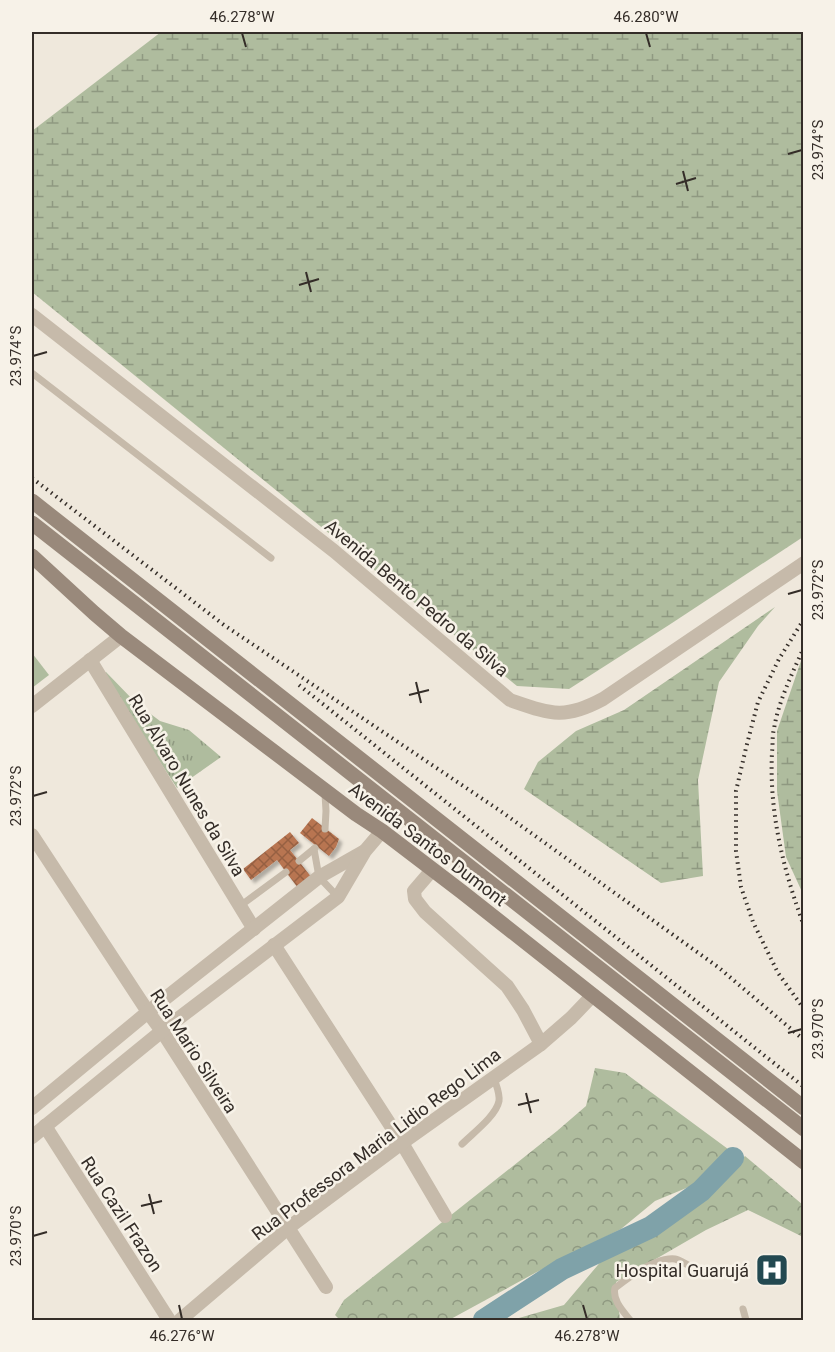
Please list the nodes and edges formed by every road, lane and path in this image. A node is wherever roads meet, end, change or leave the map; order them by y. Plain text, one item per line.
1 (32, 315) edge
2 (32, 373) edge
3 (32, 501) edge
4 (32, 523) edge
5 (32, 556) edge
6 (271, 558) dead end
7 (804, 563) edge
8 (121, 636) junction
9 (90, 660) junction
10 (32, 706) edge
11 (324, 791) junction
12 (325, 829) dead end
13 (382, 831) junction
14 (32, 835) edge
15 (365, 851) junction
16 (299, 861) dead end
17 (432, 870) junction
18 (286, 872) dead end
19 (319, 877) junction
20 (338, 897) junction
21 (240, 907) junction
22 (254, 928) junction
23 (274, 945) junction
24 (593, 995) junction
25 (147, 1012) junction
26 (162, 1031) junction
27 (541, 1044) junction
28 (494, 1078) junction
29 (33, 1102) edge
30 (804, 1108) edge
31 (45, 1126) junction
32 (804, 1129) edge
33 (32, 1137) edge
34 (402, 1143) junction
35 (462, 1144) dead end
36 (804, 1162) edge
37 (445, 1216) dead end
38 (288, 1228) junction
39 (692, 1267) dead end
40 (326, 1287) dead end
41 (743, 1309) dead end
42 (169, 1320) edge
43 (180, 1320) edge
44 (630, 1320) edge
45 (747, 1320) edge

1 - 7 street, Avenida Bento Pedro da Silva
2 - 6 lane
3 - 30 main road, Avenida Santos Dumont
4 - 32 main road, Avenida Santos Dumont
5 - 8 main road, Avenida Santos Dumont
8 - 9 street
8 - 11 main road, Avenida Santos Dumont
9 - 10 street
9 - 21 street, Rua Alvaro Nunes da Silva
11 - 12 lane
11 - 13 main road, Avenida Santos Dumont
13 - 15 street
13 - 17 main road, Avenida Santos Dumont
14 - 25 street, Rua Mario Silveira
15 - 19 street
15 - 20 street
16 - 19 lane
17 - 24 main road, Avenida Santos Dumont
17 - 27 street
18 - 21 lane
19 - 20 lane
19 - 22 street
20 - 23 street
21 - 22 street, Rua Alvaro Nunes da Silva
22 - 25 street
23 - 26 street
23 - 34 street
24 - 27 street, Rua Professora Maria Lidio Rego Lima
24 - 36 main road, Avenida Santos Dumont
25 - 26 street, Rua Mario Silveira
25 - 29 street
26 - 31 street
26 - 38 street, Rua Mario Silveira
27 - 28 street, Rua Professora Maria Lidio Rego Lima
28 - 34 street, Rua Professora Maria Lidio Rego Lima
28 - 35 lane
31 - 33 street
31 - 42 street, Rua Cazil Frazon
34 - 37 street
34 - 38 street, Rua Professora Maria Lidio Rego Lima
38 - 40 street, Rua Mario Silveira
38 - 43 street, Rua Professora Maria Lidio Rego Lima
39 - 44 lane
41 - 45 lane

